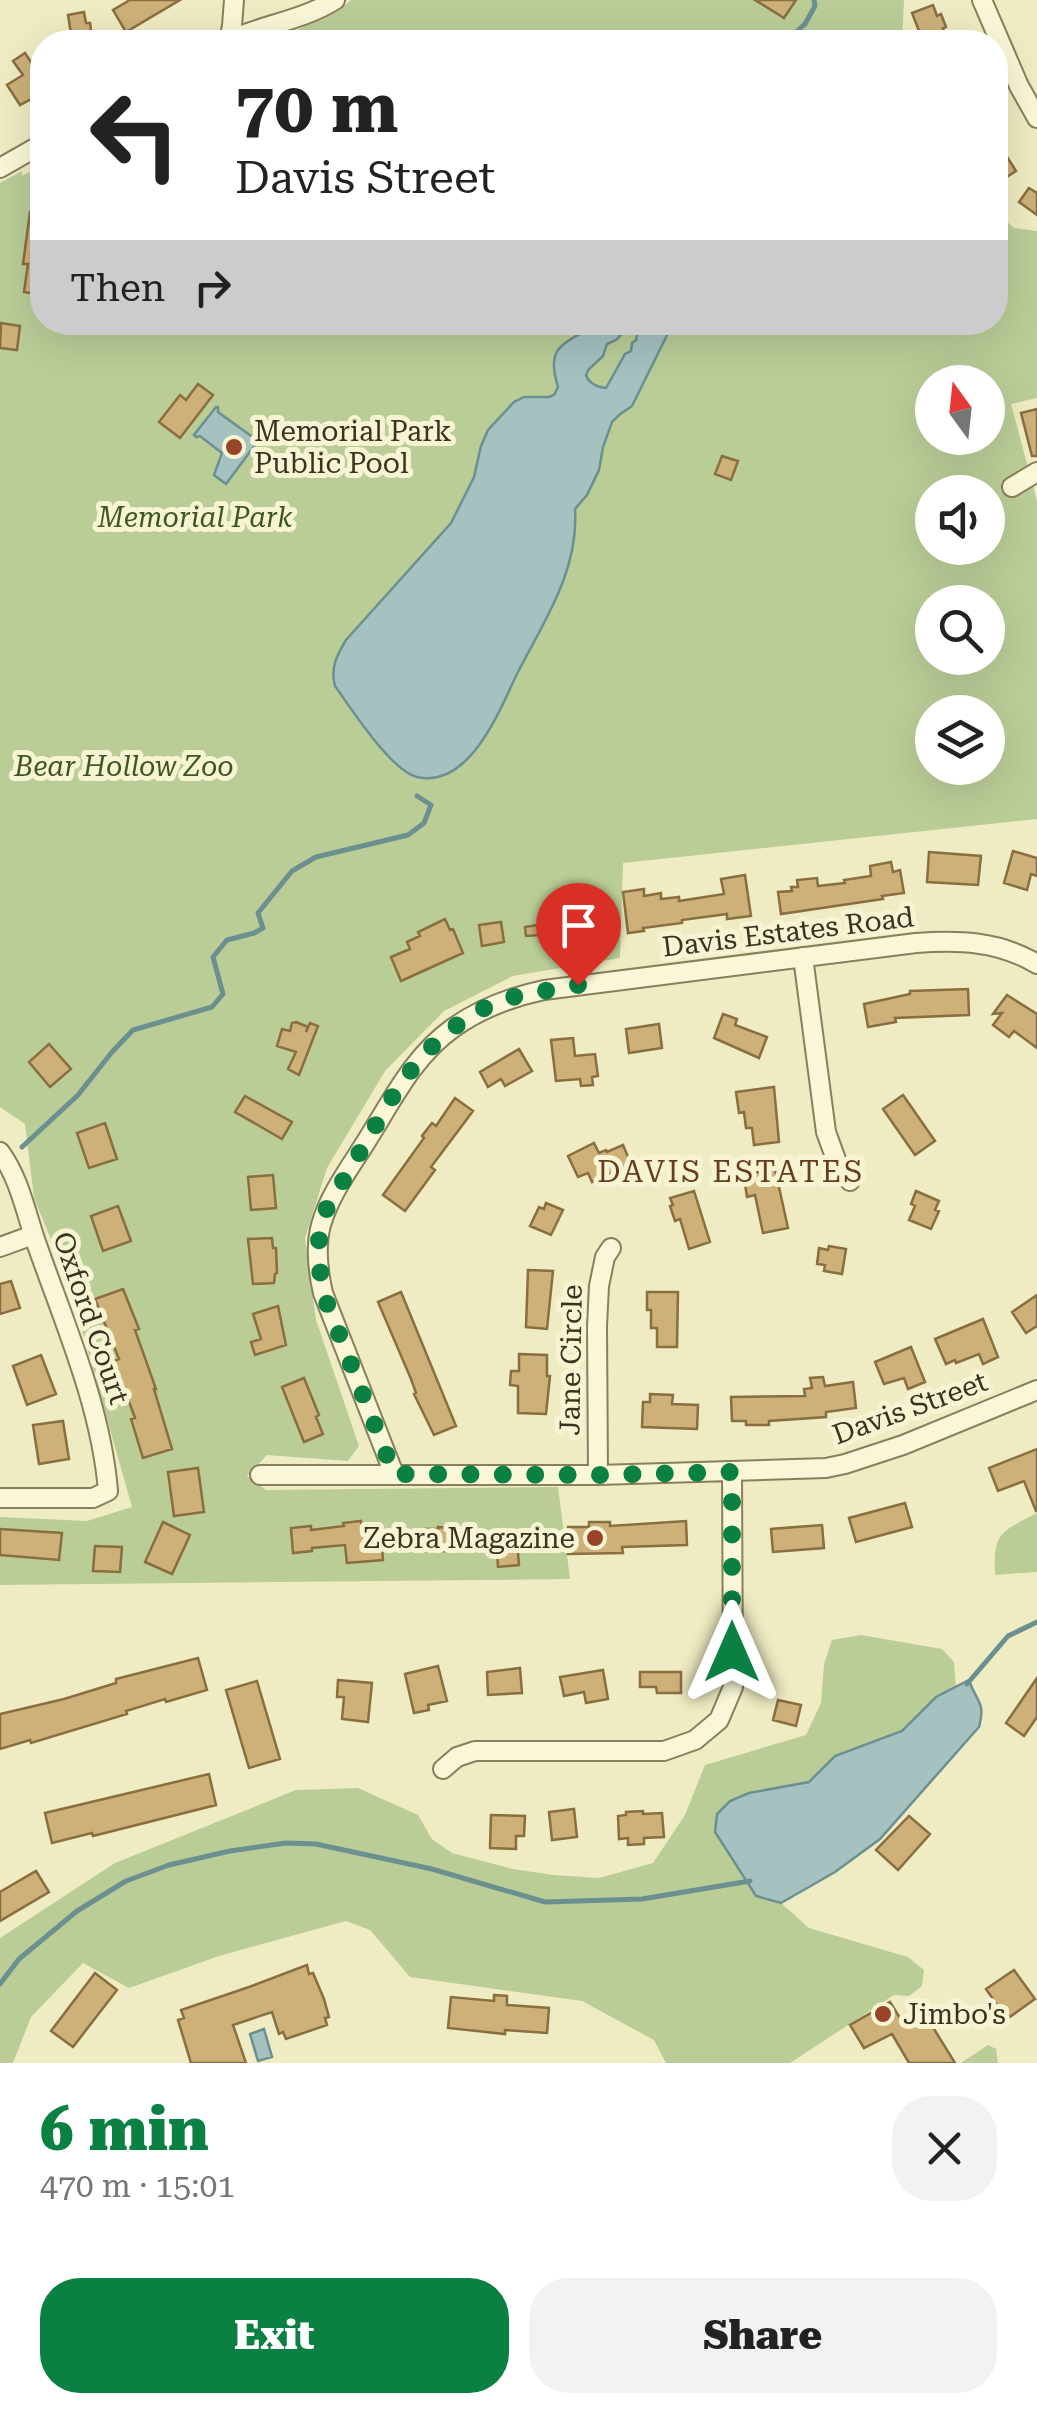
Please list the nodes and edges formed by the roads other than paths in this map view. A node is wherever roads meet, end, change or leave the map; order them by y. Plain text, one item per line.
1 (234, 0) edge
2 (335, 0) edge
3 (982, 0) edge
4 (229, 30) edge
5 (260, 30) edge
6 (995, 30) edge
7 (1008, 60) edge
8 (1037, 118) edge
9 (30, 150) edge
10 (1, 166) edge
11 (1037, 472) edge
12 (1012, 486) dead end
13 (802, 957) junction
14 (1037, 964) edge
15 (0, 1152) edge
16 (850, 1180) dead end
17 (34, 1235) junction
18 (0, 1247) edge
19 (610, 1248) dead end
20 (1037, 1390) edge
21 (732, 1472) junction
22 (394, 1474) junction
23 (260, 1475) dead end
24 (598, 1475) junction
25 (0, 1498) edge
26 (443, 1769) dead end

1 - 4 street
2 - 5 street
3 - 6 street
7 - 8 street
9 - 10 street
11 - 12 street
13 - 14 street, Davis Estates Road
13 - 16 street
13 - 22 street, Davis Estates Road
15 - 17 street, Oxford Court
17 - 18 street
17 - 25 street, Oxford Court
19 - 24 street, Jane Circle
20 - 21 street, Davis Street
21 - 24 street, Davis Street
21 - 26 street
22 - 23 street, Davis Street
22 - 24 street, Davis Street

